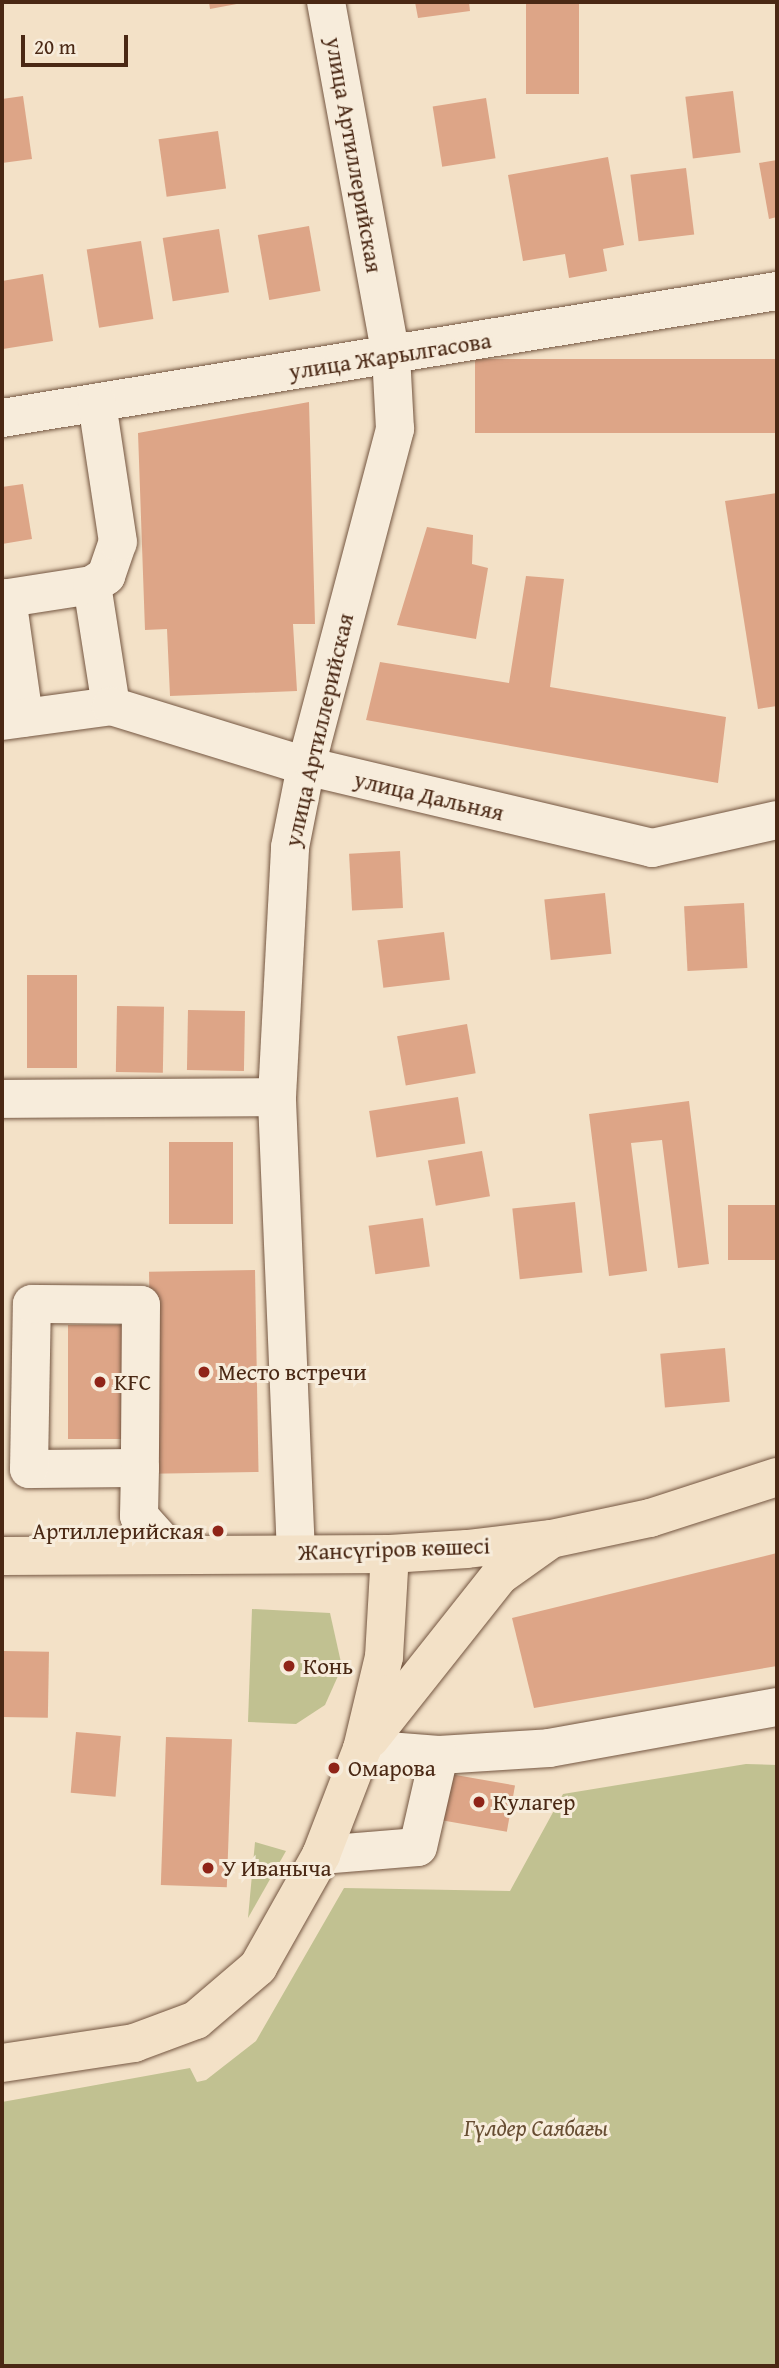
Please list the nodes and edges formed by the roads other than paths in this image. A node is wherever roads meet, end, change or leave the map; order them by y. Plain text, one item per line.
1 (326, 2) edge
2 (777, 291) edge
3 (391, 356) junction
4 (97, 403) junction
5 (2, 418) edge
6 (93, 585) junction
7 (4, 599) edge
8 (111, 706) junction
9 (13, 719) edge
10 (306, 766) junction
11 (777, 820) edge
12 (277, 1097) junction
13 (2, 1099) edge
14 (140, 1468) junction
15 (15, 1469) edge
16 (777, 1477) edge
17 (551, 1539) junction
18 (296, 1554) junction
19 (390, 1554) junction
20 (174, 1555) junction
21 (2, 1556) edge
22 (777, 1707) edge
23 (362, 1749) junction
24 (439, 1755) junction
25 (321, 1855) junction
26 (2, 2063) edge

1 - 3 street, улица Артиллерийская
2 - 3 street, улица Жарылгасова
3 - 4 street, улица Жарылгасова
3 - 10 street, улица Артиллерийская
4 - 5 street, улица Жарылгасова
4 - 6 street
6 - 7 street
6 - 8 street
7 - 9 street
8 - 9 street, улица Дальняя
8 - 10 street, улица Дальняя
10 - 11 street, улица Дальняя
10 - 12 street, улица Артиллерийская
12 - 13 street
12 - 18 street, улица Артиллерийская
14 - 15 street
14 - 15 street
14 - 20 street
16 - 17 main road, Жансүгіров көшесі
17 - 19 main road, Жансүгіров көшесі
17 - 23 main road
18 - 19 main road, Жансүгіров көшесі
18 - 20 main road, Жансүгіров көшесі
19 - 23 main road
20 - 21 main road, Жансүгіров көшесі
22 - 24 street
23 - 24 street
23 - 25 main road
24 - 25 street
25 - 26 main road

